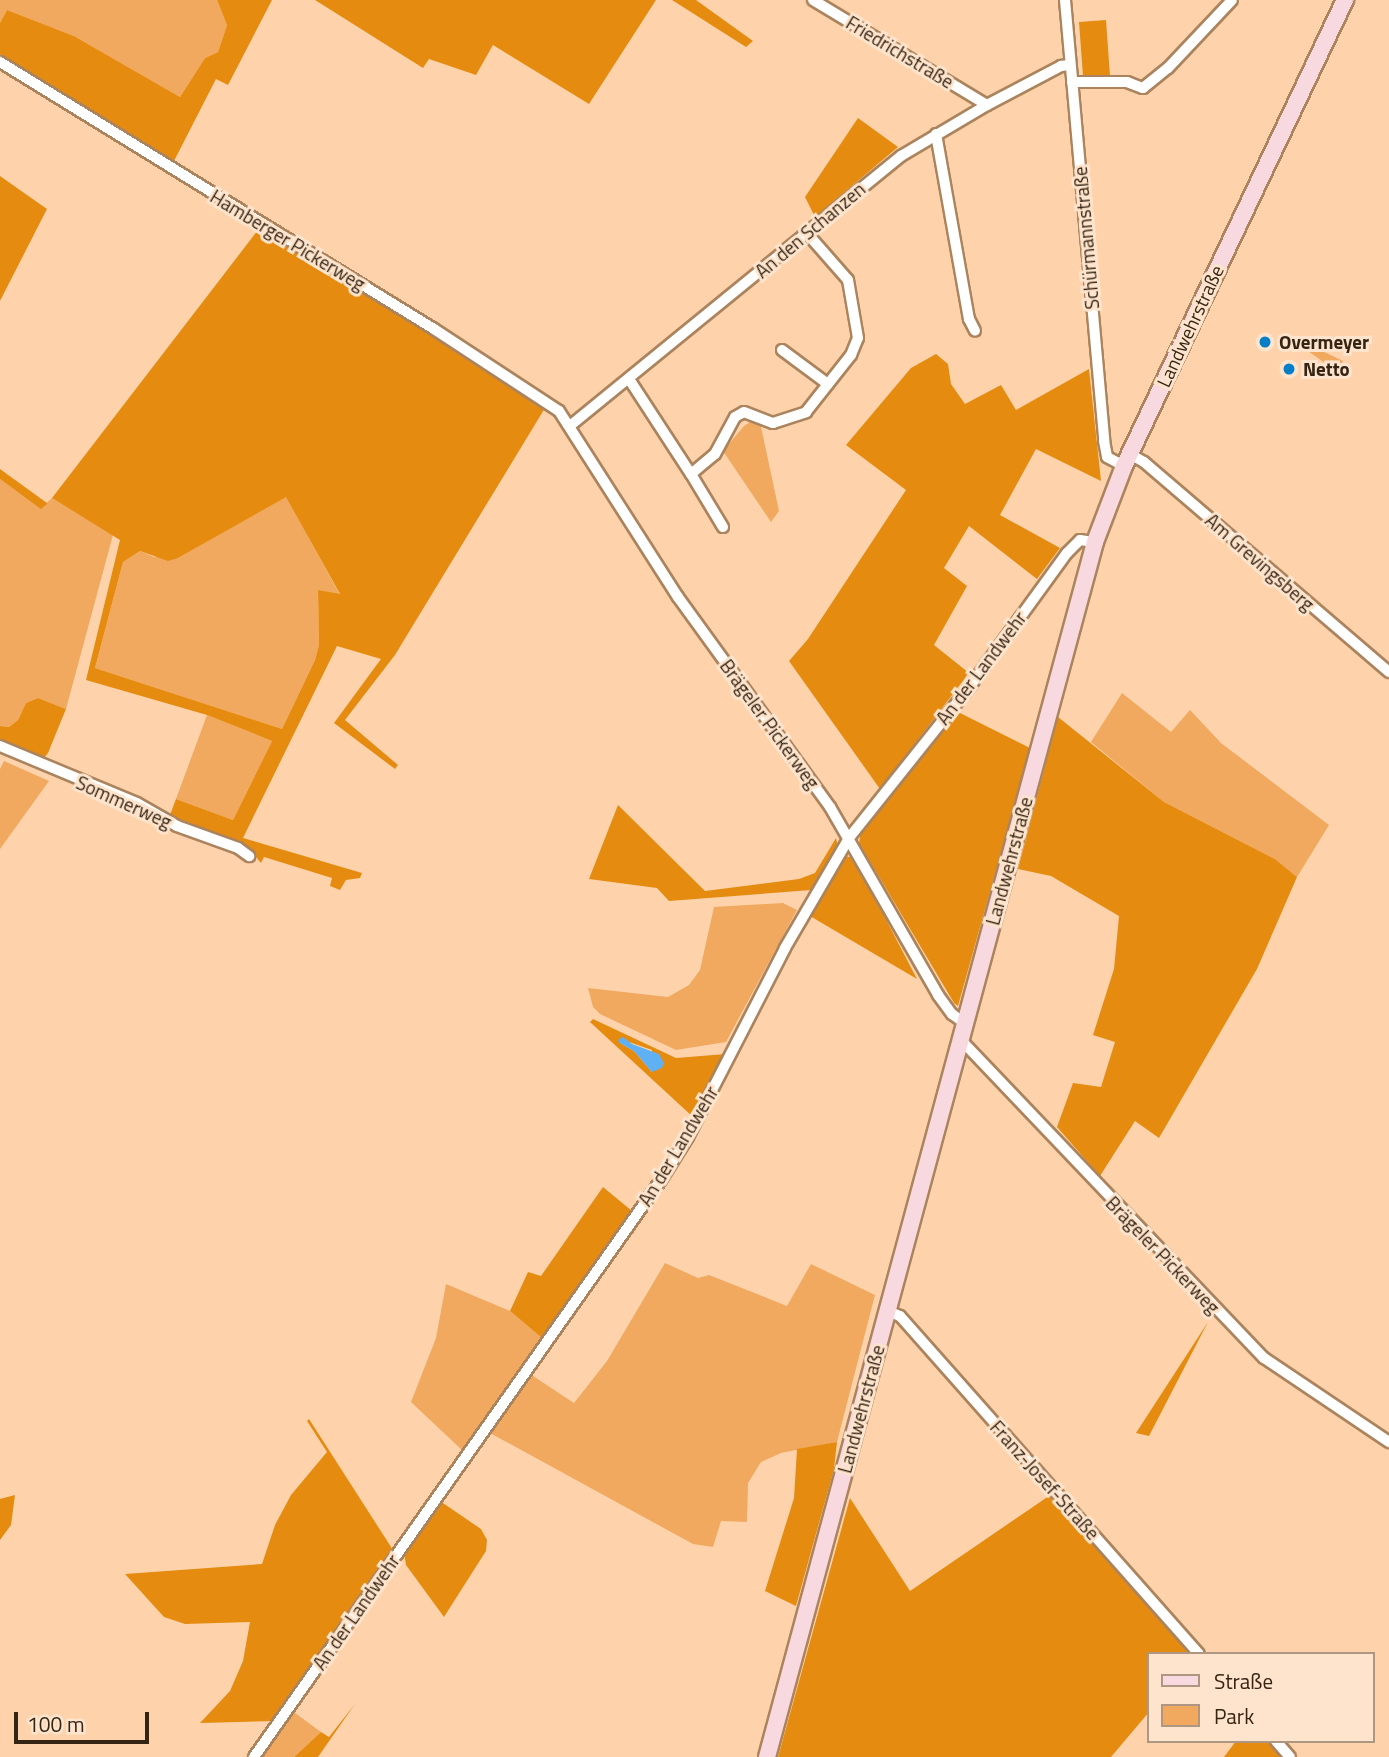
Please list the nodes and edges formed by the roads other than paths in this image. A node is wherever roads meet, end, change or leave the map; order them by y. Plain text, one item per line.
1 (813, 0) edge
2 (1065, 0) edge
3 (1232, 0) edge
4 (1345, 0) edge
5 (0, 62) edge
6 (1069, 65) junction
7 (1072, 82) junction
8 (987, 105) junction
9 (936, 134) junction
10 (806, 232) junction
11 (975, 331) dead end
12 (782, 350) dead end
13 (629, 379) junction
14 (828, 384) junction
15 (570, 425) junction
16 (1127, 460) junction
17 (691, 474) junction
18 (723, 527) dead end
19 (1095, 542) junction
20 (1389, 672) edge
21 (0, 746) edge
22 (849, 838) junction
23 (248, 856) dead end
24 (966, 1024) junction
25 (961, 1040) junction
26 (888, 1311) junction
27 (1389, 1442) edge
28 (1197, 1652) edge
29 (1278, 1743) edge
30 (254, 1757) edge
31 (767, 1757) edge
32 (1290, 1757) edge

1 - 8 street, Friedrichstraße
2 - 6 street, Schürmannstraße
3 - 7 street
4 - 16 street, Landwehrstraße
5 - 15 street, Hamberger Pickerweg
6 - 7 street, Schürmannstraße
6 - 8 street, An den Schanzen
7 - 16 street, Schürmannstraße
8 - 9 street, An den Schanzen
9 - 10 street, An den Schanzen
9 - 11 street
10 - 13 street, An den Schanzen
10 - 14 street
12 - 14 street
13 - 15 street, An den Schanzen
13 - 17 street
14 - 17 street
15 - 22 street, Brägeler Pickerweg
16 - 19 street, Landwehrstraße
16 - 20 street, Am Grevingsberg
17 - 18 street
19 - 22 street, An der Landwehr
19 - 24 street, Landwehrstraße
21 - 23 street, Sommerweg
22 - 24 street, Brägeler Pickerweg
22 - 30 street, An der Landwehr
24 - 25 street, Landwehrstraße
25 - 26 street, Landwehrstraße
25 - 27 street, Brägeler Pickerweg
26 - 28 street, Franz-Josef-Straße
26 - 31 street, Landwehrstraße
29 - 32 street

